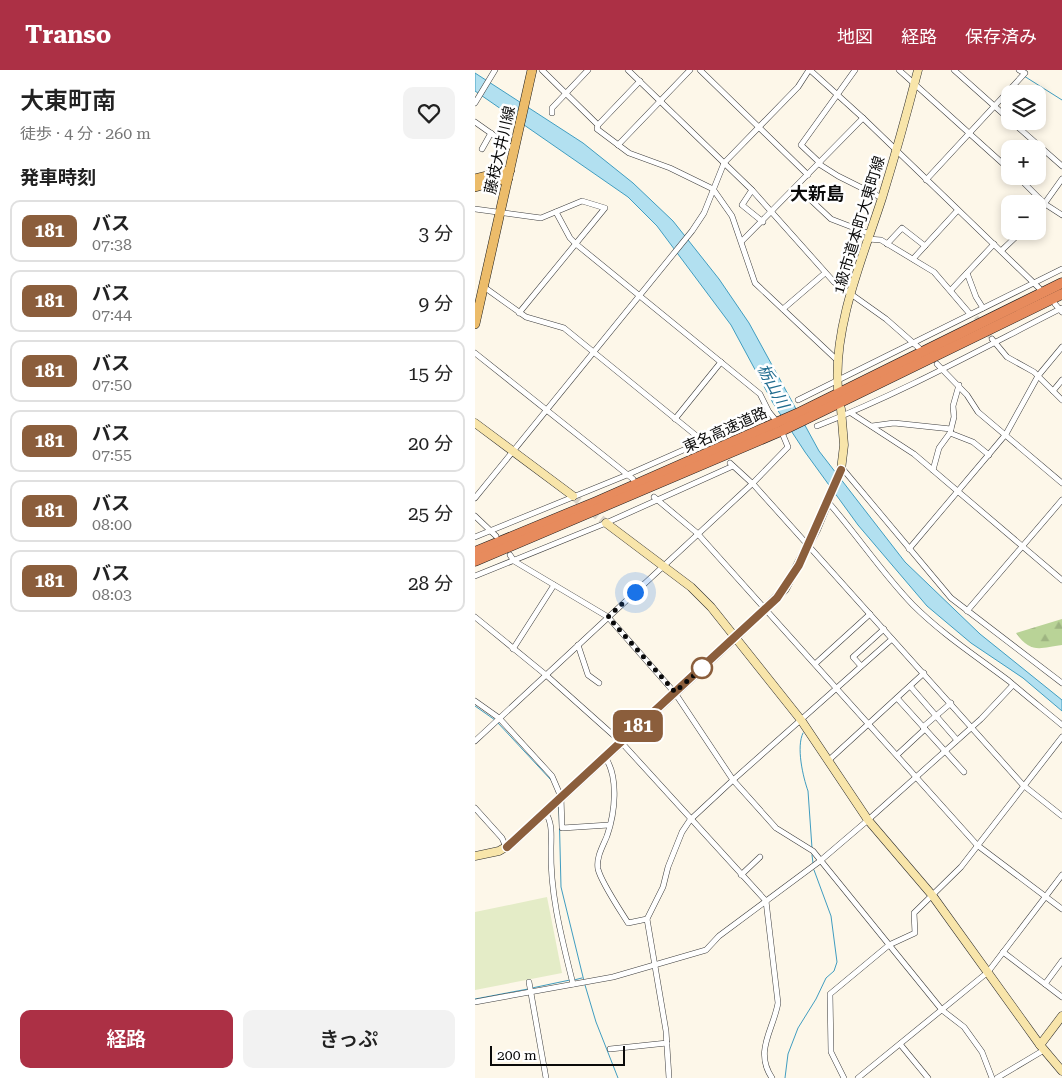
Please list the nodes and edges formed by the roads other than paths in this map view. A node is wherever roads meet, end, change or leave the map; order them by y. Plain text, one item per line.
1 (532, 70) edge
2 (542, 70) edge
3 (589, 70) edge
4 (628, 70) edge
5 (690, 70) edge
6 (701, 70) edge
7 (809, 70) edge
8 (855, 70) edge
9 (899, 70) edge
10 (918, 70) edge
11 (954, 70) edge
12 (494, 72) edge
13 (1022, 73) edge
14 (639, 81) junction
15 (914, 84) junction
16 (566, 94) junction
17 (838, 96) junction
18 (476, 101) edge
19 (660, 101) junction
20 (995, 107) junction
21 (1001, 112) edge
22 (553, 113) dead end
23 (863, 118) junction
24 (475, 122) edge
25 (598, 125) junction
26 (760, 128) junction
27 (1019, 130) edge
28 (491, 133) junction
29 (970, 134) junction
30 (1029, 140) edge
31 (618, 145) junction
32 (509, 146) dead end
33 (482, 149) dead end
34 (896, 150) junction
35 (1046, 155) edge
36 (1001, 162) edge
37 (724, 163) junction
38 (820, 163) junction
39 (1062, 166) edge
40 (509, 174) junction
41 (808, 175) junction
42 (475, 179) edge
43 (1062, 179) edge
44 (926, 180) junction
45 (1026, 185) edge
46 (475, 187) edge
47 (797, 187) junction
48 (713, 189) junction
49 (752, 190) junction
50 (1036, 195) edge
51 (882, 198) junction
52 (1046, 203) edge
53 (1046, 205) edge
54 (475, 210) edge
55 (957, 211) junction
56 (556, 212) junction
57 (501, 213) junction
58 (772, 213) junction
59 (1062, 215) edge
60 (763, 222) junction
61 (869, 236) junction
62 (1012, 240) edge
63 (742, 241) junction
64 (576, 244) junction
65 (887, 244) junction
66 (994, 244) junction
67 (925, 246) junction
68 (1001, 251) junction
69 (913, 260) junction
70 (1062, 269) edge
71 (825, 273) junction
72 (967, 273) junction
73 (1062, 283) edge
74 (1036, 286) junction
75 (484, 287) junction
76 (951, 290) junction
77 (852, 293) junction
78 (478, 294) edge
79 (1062, 294) edge
80 (639, 295) junction
81 (1055, 304) dead end
82 (477, 307) edge
83 (983, 308) junction
84 (783, 309) junction
85 (1061, 310) edge
86 (519, 314) junction
87 (973, 315) junction
88 (475, 324) edge
89 (994, 342) junction
90 (913, 343) junction
91 (1062, 347) edge
92 (919, 348) dead end
93 (594, 352) junction
94 (475, 353) edge
95 (837, 360) junction
96 (721, 362) junction
97 (937, 364) dead end
98 (942, 369) junction
99 (1038, 376) junction
100 (837, 380) junction
101 (1062, 380) edge
102 (959, 385) junction
103 (838, 389) dead end
104 (1053, 391) junction
105 (798, 400) dead end
106 (1062, 400) edge
107 (547, 409) junction
108 (769, 412) junction
109 (841, 413) junction
110 (851, 413) junction
111 (804, 415) junction
112 (675, 418) junction
113 (475, 423) edge
114 (780, 426) junction
115 (817, 426) dead end
116 (871, 426) junction
117 (951, 431) junction
118 (1006, 434) junction
119 (703, 442) junction
120 (514, 452) junction
121 (989, 455) junction
122 (841, 469) junction
123 (933, 470) junction
124 (627, 474) junction
125 (633, 479) dead end
126 (753, 483) junction
127 (1062, 483) edge
128 (958, 491) junction
129 (573, 496) junction
130 (475, 498) edge
131 (656, 498) junction
132 (1062, 500) edge
133 (829, 501) junction
134 (475, 516) edge
135 (606, 522) junction
136 (492, 531) junction
137 (697, 533) junction
138 (496, 536) dead end
139 (475, 537) edge
140 (808, 544) junction
141 (1022, 546) junction
142 (909, 549) junction
143 (475, 552) edge
144 (510, 555) dead end
145 (475, 561) edge
146 (514, 561) junction
147 (663, 566) junction
148 (475, 576) edge
149 (1062, 580) edge
150 (554, 584) junction
151 (765, 609) junction
152 (967, 611) junction
153 (870, 614) junction
154 (475, 617) edge
155 (608, 617) junction
156 (884, 629) junction
157 (736, 637) junction
158 (892, 639) junction
159 (578, 645) junction
160 (513, 649) junction
161 (815, 664) junction
162 (861, 666) junction
163 (924, 673) junction
164 (546, 675) junction
165 (599, 682) dead end
166 (1062, 683) edge
167 (1013, 685) junction
168 (910, 686) junction
169 (836, 688) junction
170 (675, 692) junction
171 (897, 698) junction
172 (475, 701) edge
173 (951, 703) junction
174 (936, 716) junction
175 (499, 718) junction
176 (801, 720) junction
177 (868, 723) junction
178 (1062, 725) edge
179 (972, 726) junction
180 (924, 728) junction
181 (1062, 737) edge
182 (957, 740) junction
183 (475, 741) edge
184 (621, 742) junction
185 (945, 751) junction
186 (897, 755) junction
187 (605, 757) junction
188 (829, 760) junction
189 (964, 772) dead end
190 (916, 777) junction
191 (733, 780) junction
192 (1023, 785) junction
193 (561, 797) junction
194 (475, 808) edge
195 (545, 812) junction
196 (1062, 816) edge
197 (690, 820) junction
198 (868, 820) junction
199 (609, 825) junction
200 (977, 845) junction
201 (507, 847) junction
202 (475, 856) edge
203 (760, 857) dead end
204 (820, 861) junction
205 (741, 875) junction
206 (1062, 875) edge
207 (932, 895) junction
208 (1045, 896) junction
209 (766, 901) junction
210 (1062, 909) edge
211 (647, 919) junction
212 (889, 945) junction
213 (1003, 952) junction
214 (1062, 961) edge
215 (654, 964) junction
216 (988, 972) junction
217 (572, 981) junction
218 (529, 982) dead end
219 (1045, 984) junction
220 (531, 992) junction
221 (1062, 996) edge
222 (475, 1002) edge
223 (942, 1010) junction
224 (1062, 1016) edge
225 (667, 1043) junction
226 (901, 1044) junction
227 (1042, 1047) junction
228 (610, 1049) dead end
229 (1062, 1070) edge
230 (546, 1078) edge
231 (669, 1078) edge
232 (771, 1078) edge
233 (844, 1078) edge
234 (858, 1078) edge
235 (928, 1078) edge
236 (991, 1078) edge
237 (997, 1078) edge

1 - 40 main road, 藤枝大井川線
2 - 16 street
3 - 16 street
4 - 14 street
5 - 19 street
6 - 26 street
7 - 17 street
7 - 26 street
8 - 17 street
9 - 15 street
10 - 15 street, 1級市道本町大東町線
11 - 20 street
12 - 18 street
13 - 20 street
14 - 19 street
14 - 25 street
15 - 29 street
15 - 34 street, 1級市道本町大東町線
16 - 22 street
16 - 25 street
17 - 23 street
17 - 38 street
19 - 31 street
19 - 37 street
20 - 21 street
20 - 29 street
23 - 34 street
23 - 38 street
24 - 28 street
25 - 31 street
26 - 37 street
26 - 41 street
27 - 30 street
28 - 32 street
28 - 33 street
29 - 36 street
29 - 44 street
31 - 48 street
34 - 44 street
34 - 51 street, 1級市道本町大東町線
35 - 39 street
37 - 48 street
37 - 49 street
38 - 41 street
38 - 51 street
40 - 42 main road
40 - 46 main road
40 - 57 main road, 藤枝大井川線
41 - 47 street
43 - 52 street
44 - 55 street
45 - 50 street
47 - 58 street
47 - 61 street
48 - 63 street
48 - 80 street
49 - 58 street
49 - 60 street
51 - 61 street, 1級市道本町大東町線
53 - 59 street
54 - 57 street
55 - 66 street
55 - 67 street
56 - 57 street
56 - 64 street
56 - 64 street
57 - 75 main road, 藤枝大井川線
58 - 60 street
58 - 71 street
60 - 63 street
61 - 65 street
61 - 77 street, 1級市道本町大東町線
62 - 68 street
63 - 84 street
64 - 80 street
64 - 86 street
65 - 67 street
65 - 69 street
66 - 68 street
66 - 72 street
67 - 69 street
68 - 74 street
69 - 76 street
70 - 74 street
71 - 77 street
71 - 84 street
72 - 76 street
72 - 83 street
73 - 111 highway, 東名高速道路
74 - 83 street
75 - 78 main road, 藤枝大井川線
75 - 86 street
76 - 87 street
77 - 90 street
77 - 95 street, 1級市道本町大東町線
78 - 82 main road, 藤枝大井川線
79 - 111 highway, 東名高速道路
80 - 93 street
80 - 96 street
81 - 85 street
82 - 88 main road, 藤枝大井川線
83 - 87 street
84 - 95 street
85 - 89 street
86 - 93 street
87 - 90 street
89 - 98 street
89 - 99 street
90 - 92 street
90 - 100 street
91 - 99 street
93 - 107 street
93 - 112 street
94 - 107 street
95 - 100 street, 1級市道本町大東町線
96 - 108 street
96 - 112 street
97 - 98 street
98 - 102 street
98 - 110 street
99 - 104 street
99 - 118 street
100 - 103 street, 1級市道本町大東町線
100 - 105 street
101 - 104 street
102 - 117 street
102 - 118 street
104 - 106 street
107 - 120 street
107 - 124 street
108 - 114 street
108 - 119 street
109 - 110 street
109 - 115 street
109 - 122 street
110 - 116 street
111 - 114 highway, 東名高速道路
112 - 119 street
113 - 120 street
114 - 126 street
114 - 143 highway, 東名高速道路
114 - 145 highway, 東名高速道路
116 - 117 street
116 - 123 street
117 - 121 street
117 - 123 street
118 - 121 street
118 - 127 street
119 - 124 street
120 - 129 street
120 - 130 street
121 - 128 street
122 - 133 street
122 - 142 street
123 - 128 street
124 - 125 street
124 - 129 street
126 - 131 street
126 - 137 street
126 - 140 street
128 - 141 street
128 - 142 street
129 - 136 street
131 - 135 street
131 - 137 street
132 - 141 street
133 - 140 street
133 - 167 street
134 - 136 street
135 - 146 street
135 - 147 street
136 - 138 street
136 - 139 street
137 - 147 street
137 - 151 street
140 - 151 street
140 - 153 street
141 - 149 street
141 - 152 street
142 - 152 street
144 - 146 street
146 - 148 street
146 - 150 street
147 - 155 street
147 - 157 street
150 - 155 street
150 - 160 street
151 - 157 street
151 - 161 street
152 - 166 street
153 - 156 street
153 - 161 street
154 - 160 street
155 - 159 street
155 - 170 street
156 - 158 street
156 - 162 street
157 - 170 street
157 - 176 street
158 - 162 street
158 - 163 street
159 - 164 street
159 - 165 street
160 - 164 street
161 - 169 street
162 - 169 street
163 - 168 street
163 - 173 street
164 - 175 street
164 - 184 street
167 - 178 street
167 - 179 street
168 - 171 street
168 - 174 street
169 - 176 street
169 - 177 street
170 - 184 street
170 - 191 street
171 - 177 street
171 - 180 street
172 - 175 street
173 - 174 street
173 - 179 street
174 - 180 street
174 - 182 street
175 - 183 street
175 - 193 street
176 - 188 street
176 - 191 street
177 - 186 street
177 - 188 street
179 - 182 street
179 - 192 street
180 - 185 street
180 - 186 street
181 - 192 street
182 - 185 street
184 - 187 street
184 - 197 street
185 - 189 street
185 - 190 street
186 - 190 street
187 - 193 street
187 - 199 street
188 - 198 street
190 - 198 street
190 - 200 street
191 - 197 street
191 - 204 street
192 - 196 street
192 - 200 street
193 - 195 street
193 - 199 street
194 - 201 street
195 - 201 street
195 - 217 street
197 - 205 street
197 - 211 street
198 - 204 street
198 - 207 street
199 - 211 street
200 - 207 street
200 - 208 street
201 - 202 street
203 - 205 street
204 - 209 street
204 - 212 street
205 - 209 street
206 - 208 street
207 - 212 street
207 - 216 street
208 - 210 street
208 - 213 street
209 - 215 street
209 - 232 street
211 - 215 street
212 - 223 street
212 - 233 street
213 - 216 street
213 - 219 street
214 - 219 street
215 - 217 street
215 - 225 street
216 - 223 street
216 - 227 street
217 - 220 street
218 - 220 street
219 - 221 street
220 - 222 street
220 - 230 street
223 - 226 street
223 - 236 street
224 - 227 street
225 - 228 street
225 - 231 street
226 - 234 street
226 - 235 street
227 - 229 street
227 - 237 street

